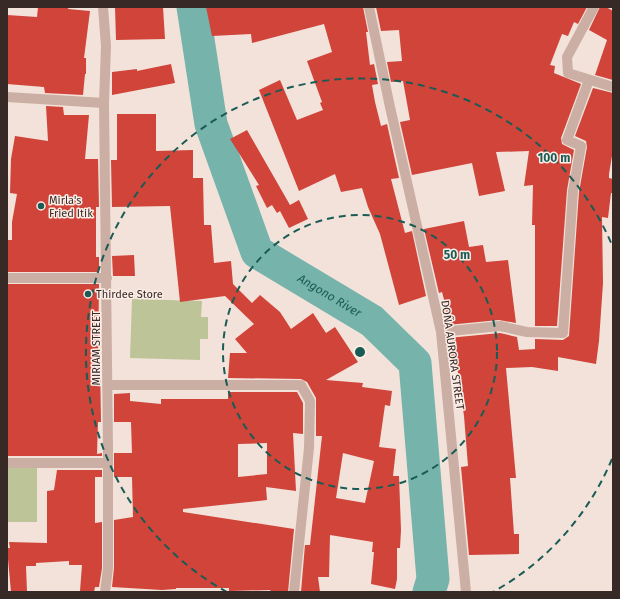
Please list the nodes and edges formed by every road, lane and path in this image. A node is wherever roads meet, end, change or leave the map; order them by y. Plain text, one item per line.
1 (103, 7) edge
2 (369, 7) edge
3 (594, 7) edge
4 (589, 80) junction
5 (613, 88) edge
6 (7, 97) edge
7 (104, 103) junction
8 (7, 278) edge
9 (108, 278) junction
10 (441, 332) junction
11 (108, 385) junction
12 (7, 463) edge
13 (107, 463) junction
14 (105, 592) edge
15 (294, 592) edge
16 (466, 592) edge

1 - 7 street, MIRIAM STREET
2 - 10 street, DOÑA AURORA STREET
3 - 4 street
4 - 5 street
4 - 10 street
6 - 7 street
7 - 9 street, MIRIAM STREET
8 - 9 street
9 - 11 street, MIRIAM STREET
10 - 16 street, DOÑA AURORA STREET
11 - 13 street, MIRIAM STREET
11 - 15 street
12 - 13 street
13 - 14 street, MIRIAM STREET

